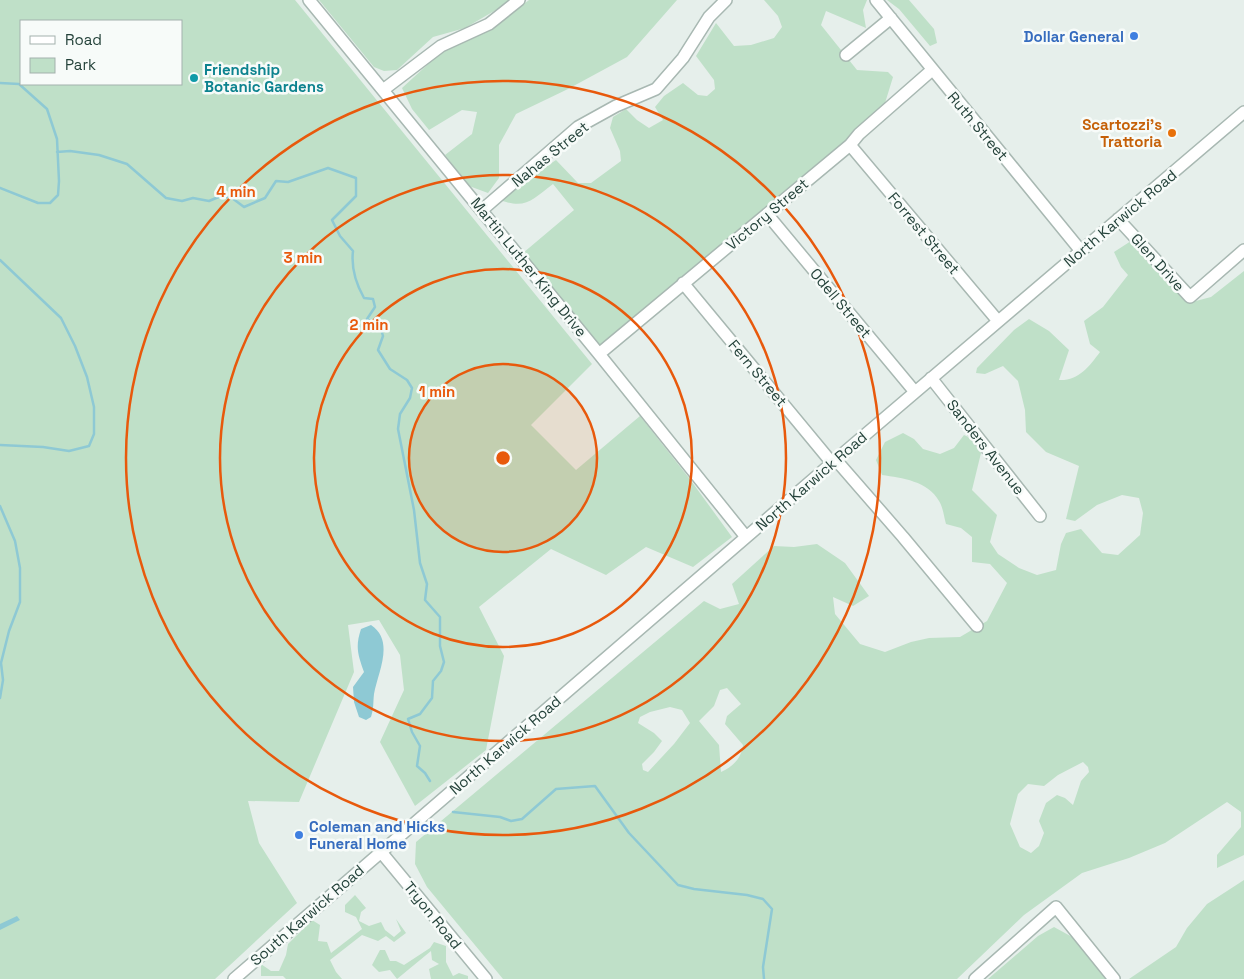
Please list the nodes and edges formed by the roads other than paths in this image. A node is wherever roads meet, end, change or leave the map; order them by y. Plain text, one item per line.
1 (310, 0) edge
2 (519, 0) edge
3 (726, 0) edge
4 (876, 0) edge
5 (891, 18) junction
6 (846, 55) dead end
7 (932, 70) junction
8 (383, 90) junction
9 (1244, 112) edge
10 (850, 145) junction
11 (482, 210) junction
12 (767, 214) junction
13 (1118, 219) junction
14 (1244, 250) edge
15 (1081, 251) junction
16 (683, 283) junction
17 (998, 321) junction
18 (599, 354) junction
19 (931, 378) junction
20 (915, 392) junction
21 (834, 461) junction
22 (1040, 516) dead end
23 (746, 537) junction
24 (977, 626) dead end
25 (381, 852) junction
26 (234, 979) edge
27 (486, 979) edge
28 (975, 979) edge
29 (1114, 979) edge

1 - 8 street, Martin Luther King Drive
2 - 8 street
3 - 11 street, Nahas Street
4 - 5 street, Ruth Street
5 - 6 street
5 - 7 street, Ruth Street
7 - 10 street, Victory Street
7 - 15 street, Ruth Street
8 - 11 street, Martin Luther King Drive
9 - 13 street, North Karwick Road
10 - 12 street, Victory Street
10 - 17 street, Forrest Street
11 - 18 street, Martin Luther King Drive
12 - 16 street, Victory Street
12 - 20 street, Odell Street
13 - 14 street, Glen Drive
13 - 15 street, North Karwick Road
15 - 17 street, North Karwick Road
16 - 18 street, Victory Street
16 - 21 street, Fern Street
17 - 19 street, North Karwick Road
18 - 23 street, Martin Luther King Drive
19 - 20 street, North Karwick Road
19 - 22 street, Sanders Avenue
20 - 21 street, North Karwick Road
21 - 23 street, North Karwick Road
21 - 24 street, Fern Street
23 - 25 street, North Karwick Road
25 - 26 street, South Karwick Road
25 - 27 street, Tryon Road
28 - 29 street

